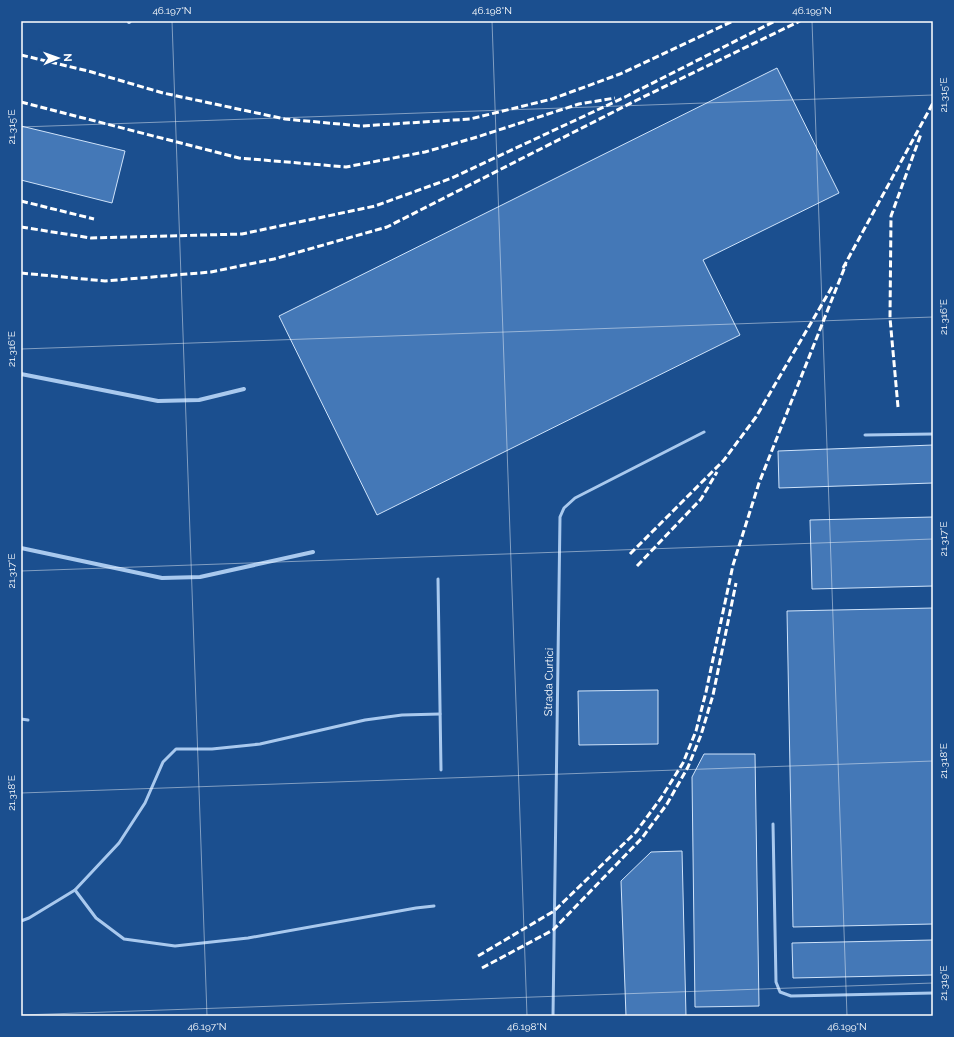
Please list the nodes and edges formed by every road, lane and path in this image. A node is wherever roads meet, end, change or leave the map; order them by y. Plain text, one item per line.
1 (21, 374) edge
2 (244, 389) dead end
3 (704, 432) dead end
4 (865, 434) dead end
5 (933, 434) edge
6 (21, 548) edge
7 (313, 552) dead end
8 (438, 579) dead end
9 (440, 714) junction
10 (21, 718) edge
11 (28, 720) dead end
12 (441, 770) dead end
13 (773, 824) dead end
14 (74, 890) junction
15 (434, 906) dead end
16 (21, 921) edge
17 (933, 992) edge
18 (552, 1016) edge

1 - 2 street
3 - 18 lane, Strada Curtici
4 - 5 lane
6 - 7 street
8 - 9 lane
9 - 12 lane
9 - 14 lane
10 - 11 lane
13 - 17 lane
14 - 15 lane
14 - 16 lane

